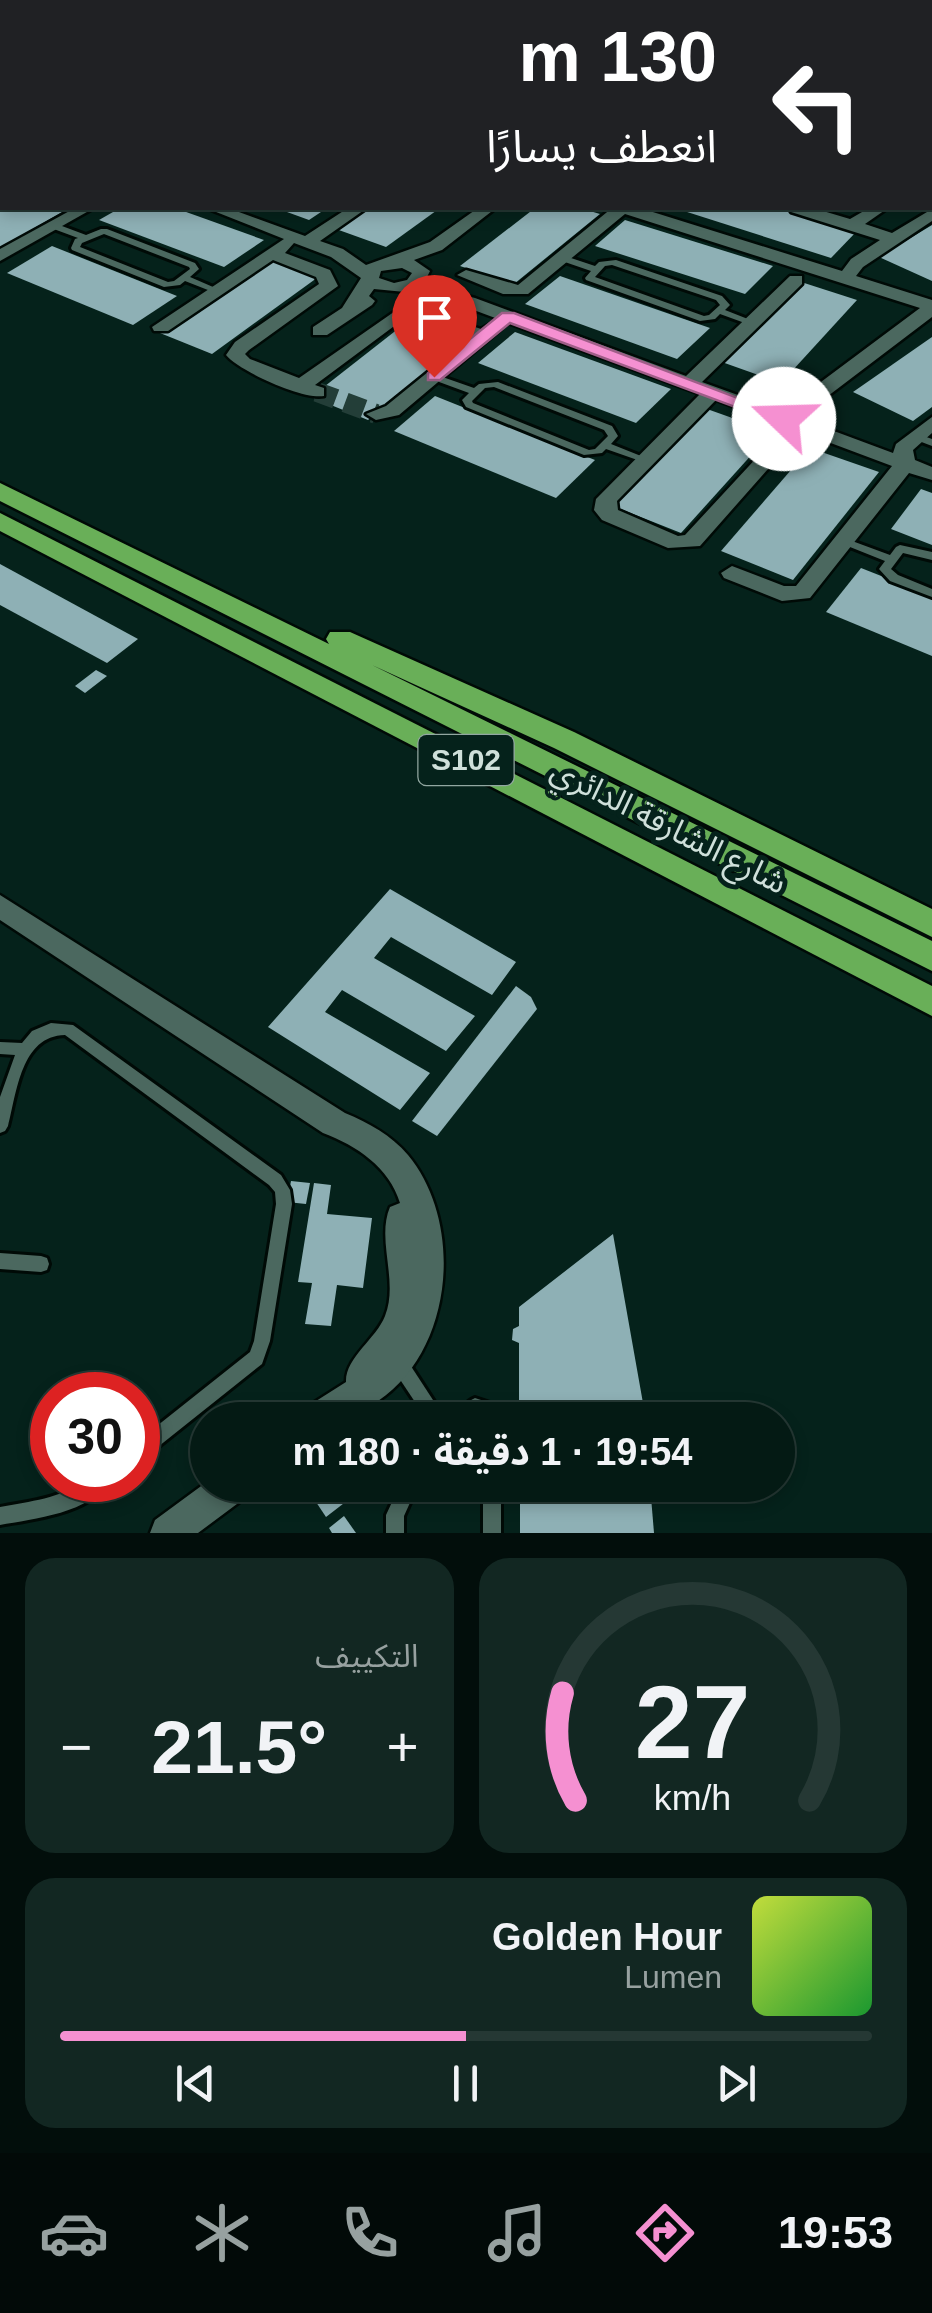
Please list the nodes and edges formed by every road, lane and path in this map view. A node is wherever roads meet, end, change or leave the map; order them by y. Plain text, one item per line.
1 (82, 210) edge
2 (220, 210) edge
3 (355, 210) edge
4 (485, 210) edge
5 (627, 210) edge
6 (636, 210) edge
7 (803, 210) edge
8 (877, 210) edge
9 (932, 214) edge
10 (852, 225) junction
11 (54, 226) junction
12 (84, 238) junction
13 (894, 239) junction
14 (302, 240) junction
15 (436, 246) junction
16 (336, 253) junction
17 (272, 254) junction
18 (0, 256) edge
19 (562, 258) junction
20 (392, 261) junction
21 (594, 269) junction
22 (466, 274) dead end
23 (185, 278) junction
24 (369, 278) junction
25 (796, 280) dead end
26 (846, 280) junction
27 (412, 281) junction
28 (216, 290) junction
29 (351, 308) junction
30 (931, 308) edge
31 (719, 311) junction
32 (508, 316) junction
33 (752, 323) junction
34 (161, 327) dead end
35 (320, 331) dead end
36 (484, 336) junction
37 (434, 377) junction
38 (690, 384) junction
39 (475, 392) junction
40 (712, 392) junction
41 (376, 414) dead end
42 (790, 421) junction
43 (926, 434) edge
44 (780, 444) dead end
45 (605, 445) junction
46 (646, 460) junction
47 (906, 464) junction
48 (932, 474) edge
49 (0, 491) edge
50 (0, 521) edge
51 (844, 541) junction
52 (121, 551) junction
53 (932, 556) edge
54 (891, 559) junction
55 (732, 573) dead end
56 (932, 593) edge
57 (0, 906) edge
58 (932, 924) edge
59 (932, 957) edge
60 (932, 1002) edge
61 (0, 1048) edge
62 (24, 1050) junction
63 (0, 1126) edge
64 (413, 1239) junction
65 (0, 1262) edge
66 (41, 1264) dead end
67 (399, 1363) junction
68 (337, 1402) edge
69 (342, 1402) edge
70 (424, 1402) edge
71 (160, 1434) edge
72 (71, 1502) edge
73 (209, 1502) edge
74 (401, 1502) edge
75 (492, 1502) edge
76 (0, 1516) edge
77 (168, 1533) edge
78 (394, 1533) edge
79 (492, 1533) edge

1 - 11 street
2 - 14 street
3 - 14 street
4 - 15 street
5 - 19 street
6 - 26 street
7 - 10 street
8 - 10 street
9 - 13 street
10 - 13 street
11 - 12 lane
11 - 18 street
12 - 23 lane
12 - 23 lane
13 - 26 street
14 - 16 street
14 - 17 street
15 - 20 street
15 - 27 street
16 - 20 street
16 - 24 street
17 - 28 street
17 - 36 street
19 - 21 lane
19 - 22 street
20 - 24 street
20 - 27 street
21 - 31 lane
21 - 31 lane
23 - 28 lane
24 - 27 street
24 - 29 street
25 - 33 street
26 - 30 street
27 - 29 street
27 - 32 street
28 - 34 street
29 - 35 street
30 - 42 street
31 - 33 lane
32 - 36 street
32 - 38 street
33 - 38 street
36 - 37 street
37 - 39 lane
37 - 41 street
38 - 40 street
39 - 45 lane
39 - 45 lane
40 - 42 street
40 - 46 street
42 - 47 street
43 - 47 street
44 - 46 street
45 - 46 lane
47 - 48 street
47 - 51 street
49 - 52 highway, شارع الشارقة الدائري / S102
50 - 60 highway, شارع الشارقة الدائري / S102
51 - 54 lane
51 - 55 street
52 - 58 highway
52 - 59 highway, شارع الشارقة الدائري / S102
53 - 54 lane
54 - 56 lane
57 - 64 street
61 - 62 lane
62 - 63 lane
62 - 71 lane
64 - 67 street
64 - 68 street
65 - 66 lane
67 - 69 street
67 - 70 lane
72 - 76 lane
73 - 77 street
74 - 78 lane
75 - 79 lane

